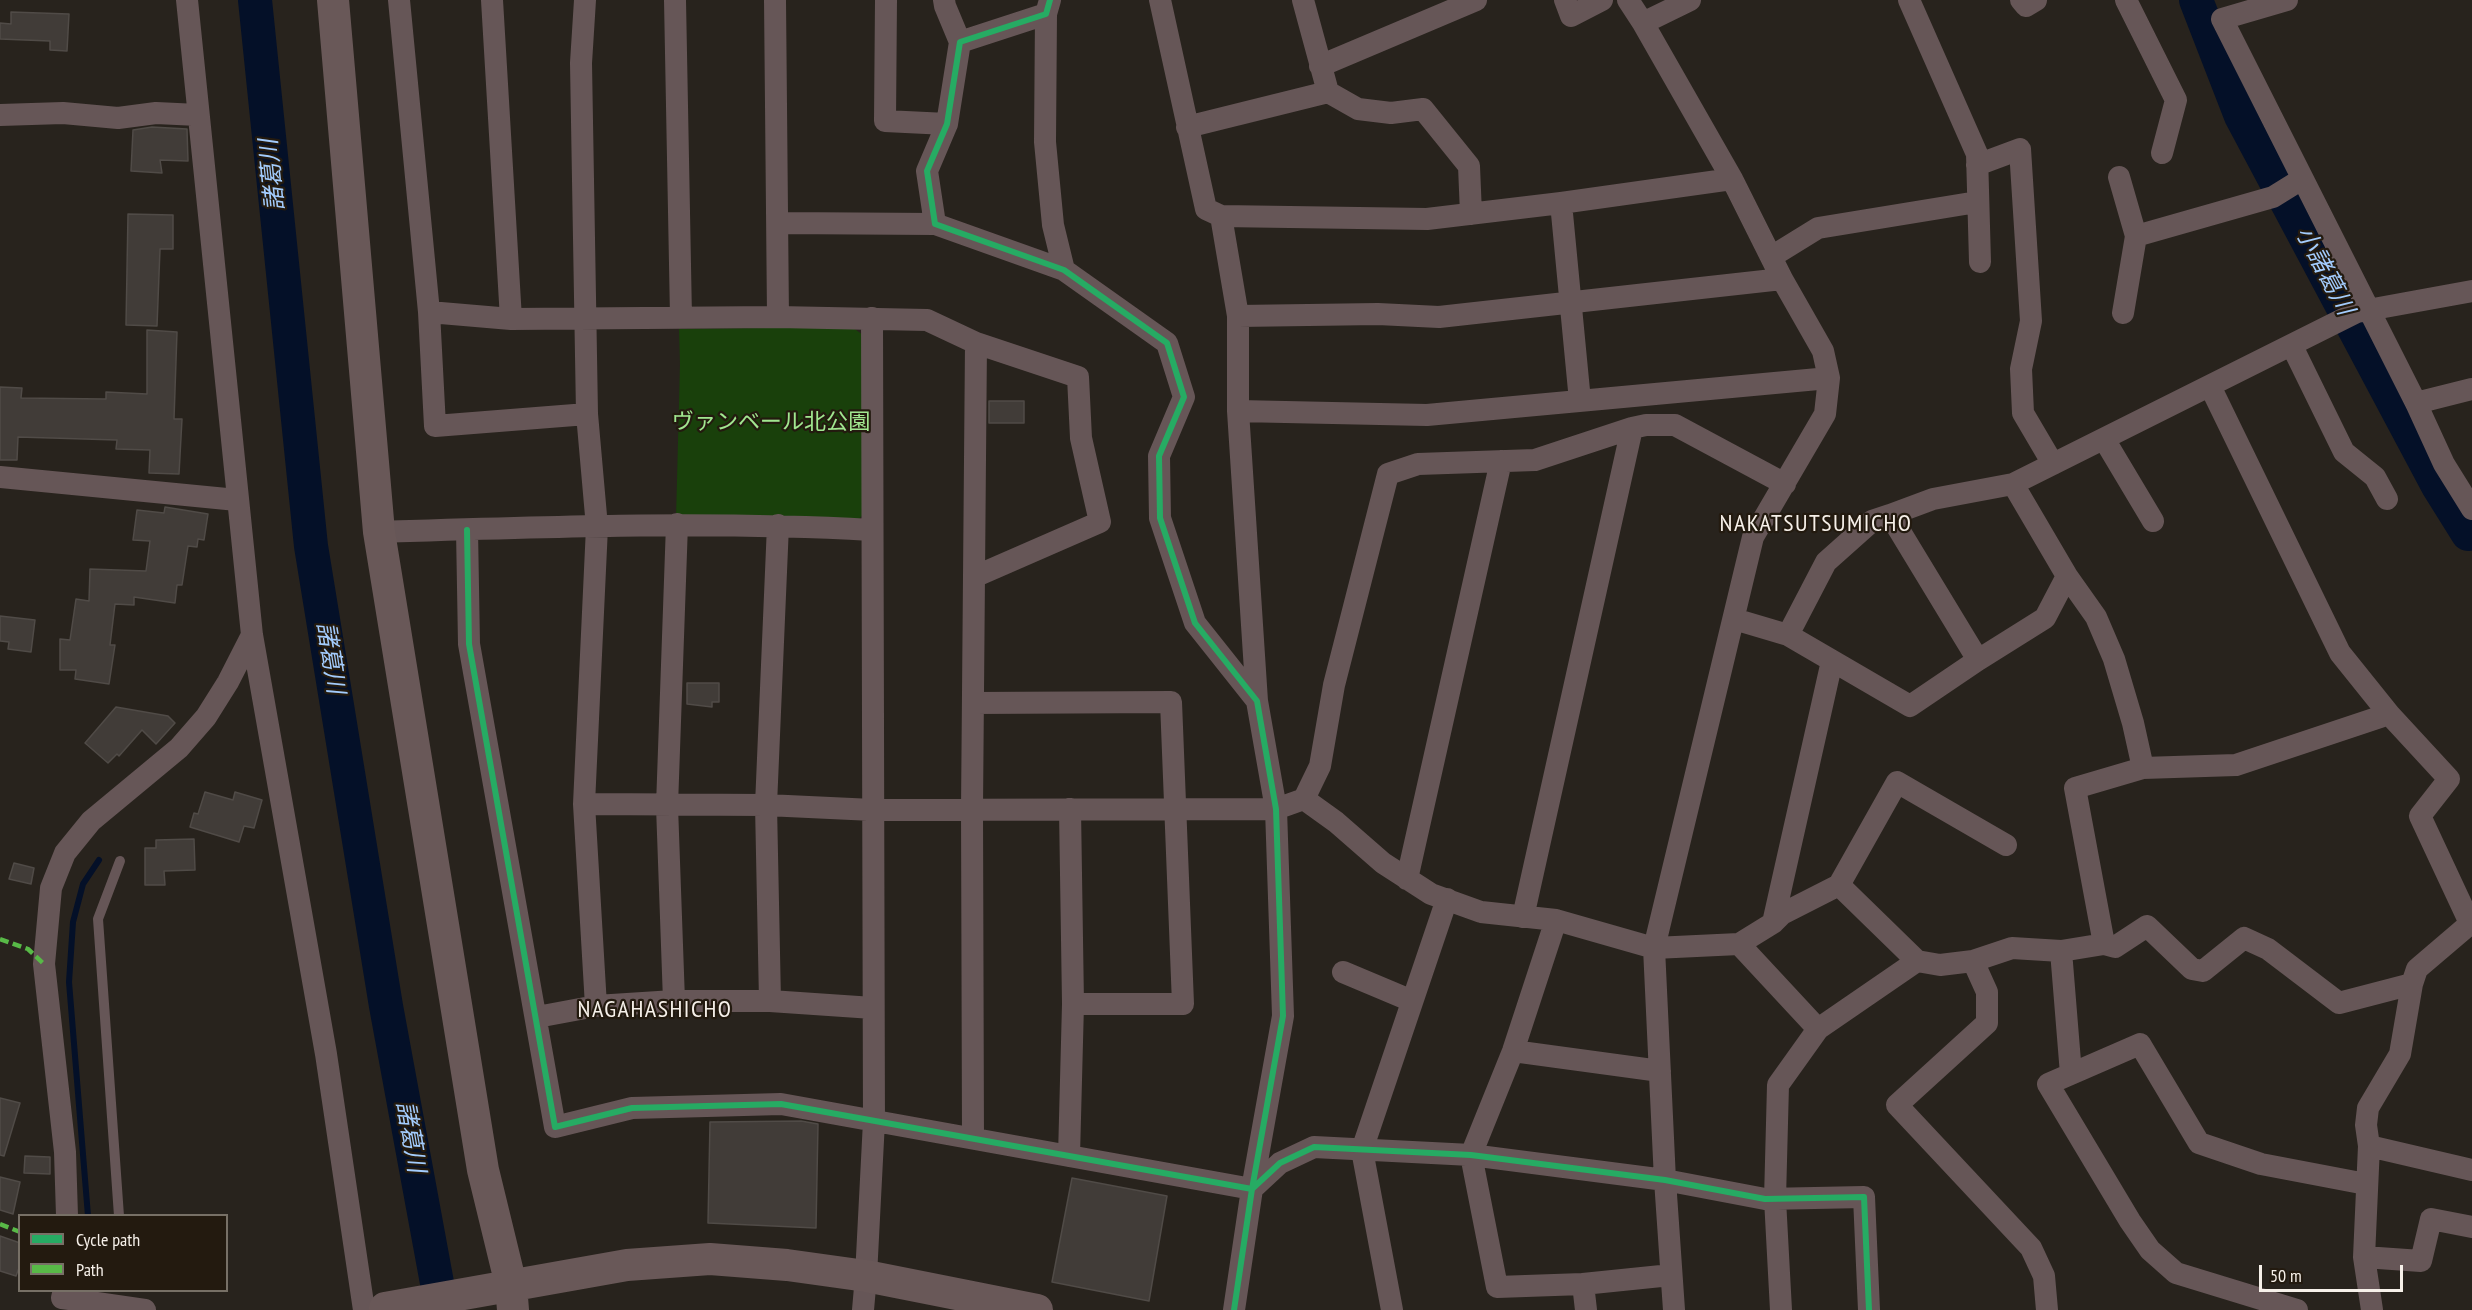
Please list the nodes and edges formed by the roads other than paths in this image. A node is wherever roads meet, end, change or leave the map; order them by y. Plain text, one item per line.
1 (187, 0) edge
2 (333, 0) edge
3 (399, 0) edge
4 (492, 0) edge
5 (585, 0) edge
6 (675, 0) edge
7 (775, 0) edge
8 (886, 0) edge
9 (944, 0) edge
10 (1160, 0) edge
11 (1303, 0) edge
12 (1476, 0) edge
13 (1564, 0) edge
14 (1602, 0) edge
15 (1628, 0) edge
16 (1690, 0) edge
17 (1909, 0) edge
18 (2021, 0) edge
19 (2036, 0) edge
20 (2126, 0) edge
21 (2287, 0) edge
22 (1048, 7) edge
23 (2218, 10) edge
24 (1643, 23) junction
25 (960, 42) junction
26 (1320, 66) junction
27 (1328, 92) junction
28 (0, 115) edge
29 (198, 115) junction
30 (947, 124) junction
31 (1187, 127) junction
32 (2162, 153) dead end
33 (1977, 165) junction
34 (2119, 177) dead end
35 (1732, 179) junction
36 (2297, 181) junction
37 (1977, 202) junction
38 (1561, 203) junction
39 (1471, 214) junction
40 (1221, 216) junction
41 (778, 223) junction
42 (935, 224) junction
43 (2136, 236) junction
44 (1771, 257) junction
45 (1980, 262) dead end
46 (1064, 270) junction
47 (1782, 279) junction
48 (2472, 291) edge
49 (1570, 302) junction
50 (429, 312) junction
51 (2122, 313) dead end
52 (2354, 315) junction
53 (1238, 316) junction
54 (681, 317) junction
55 (777, 317) junction
56 (586, 318) junction
57 (872, 318) junction
58 (511, 319) junction
59 (976, 343) junction
60 (2292, 346) junction
61 (1829, 378) junction
62 (2210, 386) junction
63 (2472, 389) edge
64 (1580, 401) junction
65 (2416, 403) junction
66 (1238, 411) junction
67 (587, 414) junction
68 (1632, 428) junction
69 (2104, 439) junction
70 (1501, 461) junction
71 (2054, 464) junction
72 (0, 477) edge
73 (1785, 484) junction
74 (2013, 484) junction
75 (237, 500) junction
76 (2387, 500) dead end
77 (2472, 509) edge
78 (1890, 516) junction
79 (2153, 521) dead end
80 (677, 524) junction
81 (778, 525) junction
82 (597, 527) junction
83 (467, 530) junction
84 (871, 530) junction
85 (379, 532) junction
86 (2067, 576) junction
87 (974, 577) junction
88 (1734, 619) junction
89 (252, 635) junction
90 (1788, 635) junction
91 (1978, 660) junction
92 (1832, 661) junction
93 (1257, 701) junction
94 (973, 703) junction
95 (2389, 714) junction
96 (2143, 768) junction
97 (1304, 799) junction
98 (584, 804) junction
99 (766, 805) junction
100 (667, 806) junction
101 (1276, 808) junction
102 (972, 809) junction
103 (1070, 809) junction
104 (1175, 809) junction
105 (873, 810) junction
106 (2006, 845) dead end
107 (120, 861) dead end
108 (1407, 879) junction
109 (1839, 885) junction
110 (1447, 899) junction
111 (1523, 917) junction
112 (1556, 920) junction
113 (1773, 923) junction
114 (2471, 923) edge
115 (1739, 944) junction
116 (2104, 944) junction
117 (1654, 948) junction
118 (2061, 951) junction
119 (1917, 961) junction
120 (1973, 962) junction
121 (1343, 972) dead end
122 (2412, 984) junction
123 (674, 1001) junction
124 (770, 1001) junction
125 (1412, 1001) junction
126 (1073, 1004) junction
127 (596, 1006) junction
128 (873, 1008) junction
129 (537, 1017) junction
130 (1818, 1029) junction
131 (1513, 1051) junction
132 (1660, 1071) junction
133 (2071, 1074) junction
134 (874, 1122) junction
135 (973, 1138) junction
136 (2369, 1146) junction
137 (1362, 1150) junction
138 (1471, 1155) junction
139 (1069, 1156) junction
140 (2472, 1170) edge
141 (1665, 1180) junction
142 (2366, 1184) junction
143 (1252, 1190) junction
144 (1775, 1199) junction
145 (66, 1214) edge
146 (118, 1214) edge
147 (2472, 1227) edge
148 (2364, 1257) junction
149 (1671, 1275) junction
150 (866, 1276) junction
151 (1583, 1284) junction
152 (507, 1294) edge
153 (118, 1298) edge
154 (61, 1300) edge
155 (371, 1309) edge
156 (145, 1310) edge
157 (862, 1310) edge
158 (1037, 1310) edge
159 (1234, 1310) edge
160 (1392, 1310) edge
161 (1586, 1310) edge
162 (1674, 1310) edge
163 (1781, 1310) edge
164 (1869, 1310) edge
165 (2047, 1310) edge
166 (2297, 1310) edge
167 (2372, 1310) edge

1 - 29 street
2 - 85 street
3 - 50 street
4 - 58 street
5 - 56 street
6 - 54 street
7 - 41 street
8 - 30 street
9 - 25 street
10 - 31 street
11 - 26 street
12 - 26 street
13 - 14 street
15 - 24 street
16 - 24 street
17 - 33 street
18 - 19 street
20 - 32 street
21 - 23 street
22 - 25 street
22 - 46 street
23 - 36 street
24 - 35 street
25 - 30 street
26 - 27 street
27 - 31 street
27 - 39 street
28 - 29 street
29 - 75 street
30 - 42 street
31 - 40 street
33 - 37 street
33 - 71 street
34 - 43 street
35 - 38 street
35 - 44 street
36 - 43 street
36 - 52 street
37 - 44 street
37 - 45 street
38 - 39 street
38 - 49 street
39 - 40 street
40 - 53 street
41 - 42 street
41 - 55 street
42 - 46 street
43 - 51 street
44 - 47 street
46 - 93 street
47 - 49 street
47 - 61 street
48 - 52 street
49 - 53 street
49 - 64 street
50 - 58 street
50 - 67 street
52 - 60 street
52 - 65 street
53 - 66 street
54 - 55 street
54 - 56 street
55 - 57 street
56 - 58 street
56 - 67 street
57 - 59 street
57 - 84 street
59 - 87 street
59 - 87 street
60 - 62 street
60 - 76 street
61 - 64 street
61 - 73 street
62 - 69 street
62 - 95 street
63 - 65 street
64 - 66 street
65 - 77 street
66 - 93 street
67 - 82 street
68 - 70 street
68 - 73 street
68 - 111 street
69 - 71 street
69 - 79 street
70 - 97 street
70 - 108 street
71 - 74 street
72 - 75 street
73 - 88 street
74 - 78 street
74 - 86 street
75 - 89 street
78 - 90 street
78 - 91 street
80 - 81 street
80 - 82 street
80 - 100 street
81 - 84 street
81 - 99 street
82 - 83 street
82 - 98 street
83 - 85 street
83 - 129 street
84 - 105 street
85 - 152 street
86 - 91 street
86 - 96 street
87 - 94 street
88 - 90 street
88 - 117 street
89 - 145 street
89 - 155 street
90 - 92 street
91 - 92 street
92 - 113 street
93 - 101 street
94 - 102 street
94 - 104 street
95 - 96 street
95 - 114 street
96 - 116 street
97 - 101 street
97 - 108 street
98 - 100 street
98 - 127 street
99 - 100 street
99 - 105 street
99 - 124 street
100 - 123 street
101 - 104 street
101 - 143 street
102 - 103 street
102 - 105 street
102 - 135 street
103 - 104 street
103 - 126 street
104 - 126 street
105 - 128 street
106 - 109 street
107 - 146 lane
108 - 110 street
109 - 113 street
109 - 119 street
110 - 111 street
110 - 125 street
111 - 112 street
112 - 117 street
112 - 131 street
113 - 115 street
114 - 122 street
115 - 117 street
115 - 130 street
116 - 118 street
116 - 122 street
117 - 132 street
118 - 120 street
118 - 133 street
119 - 120 street
119 - 130 street
120 - 165 street
121 - 125 street
122 - 136 street
123 - 124 street
123 - 127 street
124 - 128 street
125 - 137 street
126 - 139 street
127 - 129 street
128 - 134 street
129 - 134 street
130 - 144 street
131 - 132 street
131 - 138 street
132 - 141 street
133 - 142 street
133 - 166 street
134 - 135 street
134 - 150 street
135 - 139 street
136 - 140 street
136 - 142 street
137 - 138 street
137 - 143 street
137 - 160 street
138 - 141 street
138 - 151 street
139 - 143 street
141 - 144 street
141 - 149 street
142 - 148 street
143 - 159 street
144 - 163 street
144 - 164 street
147 - 148 street
148 - 167 street
149 - 151 street
149 - 162 street
150 - 152 street
150 - 157 street
150 - 158 street
151 - 161 street
152 - 155 street
153 - 154 street
153 - 156 street

